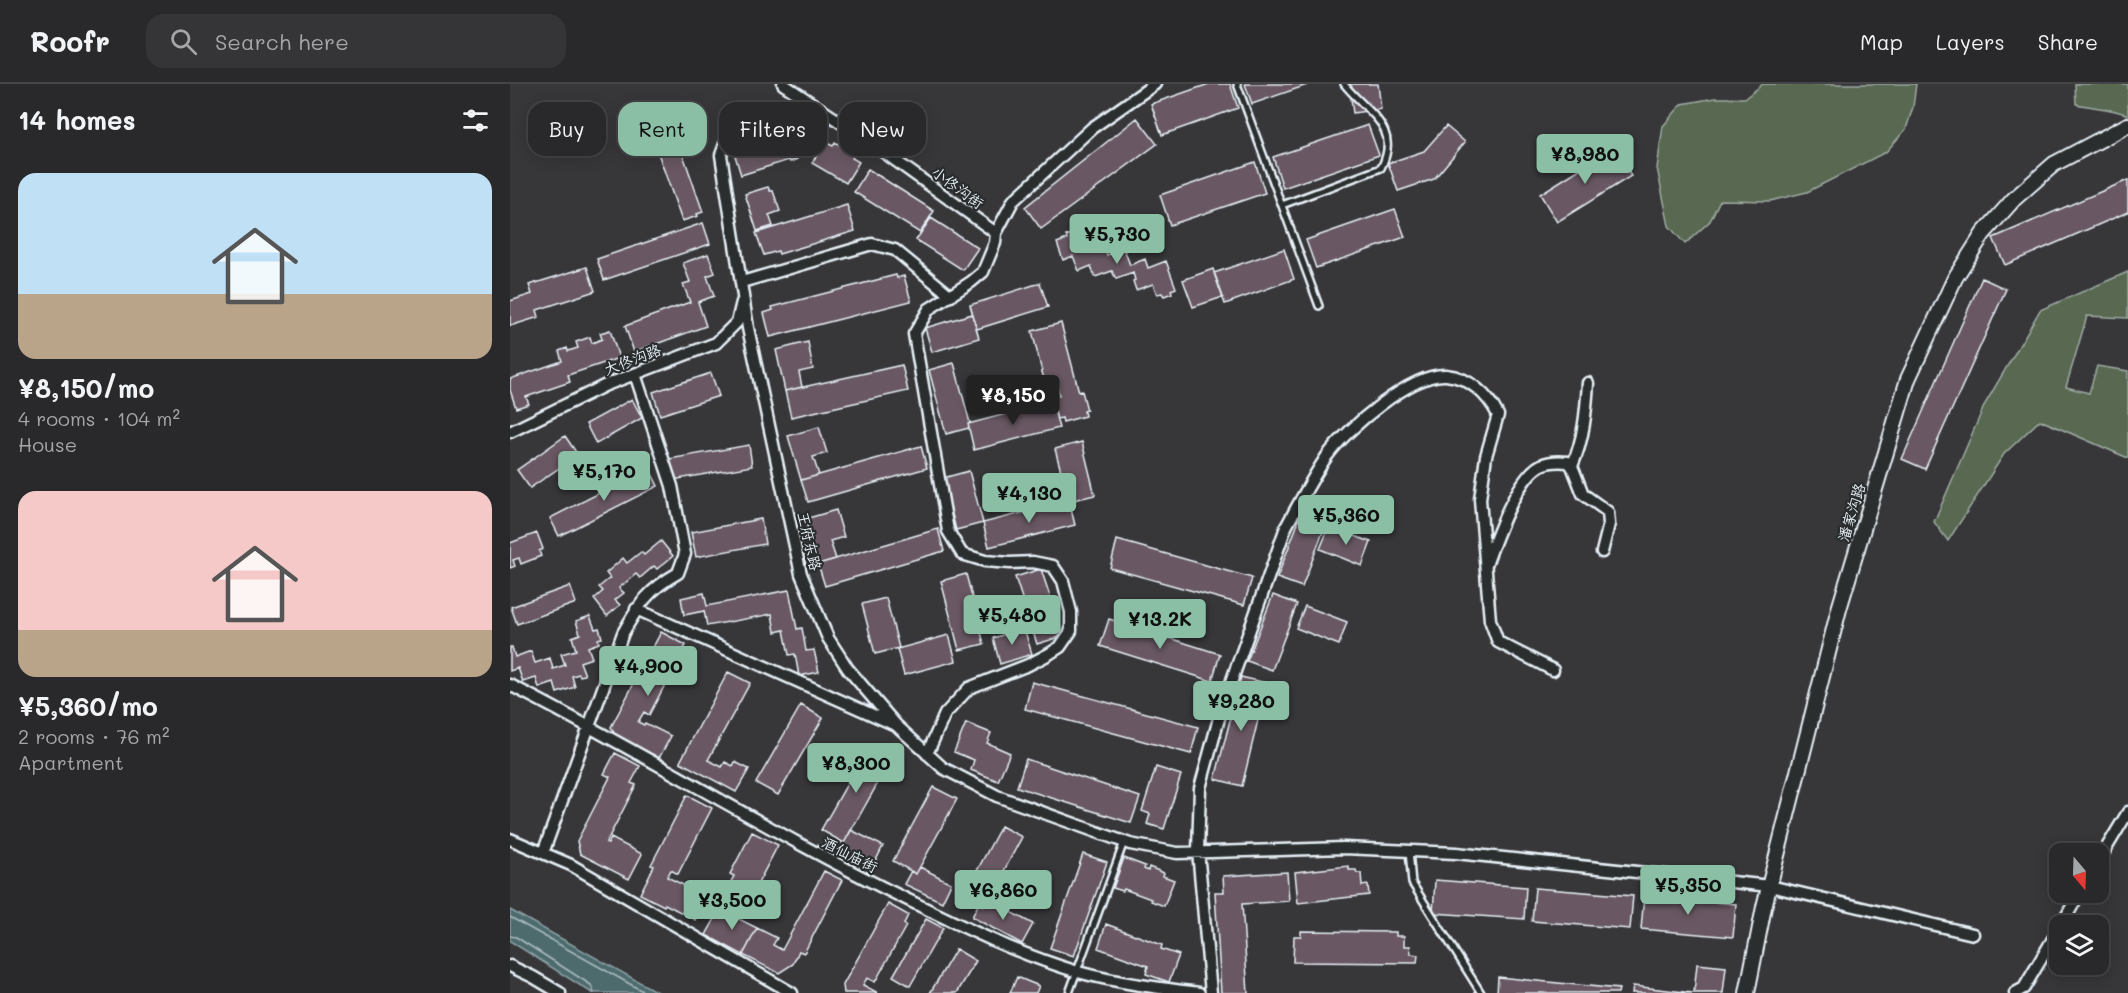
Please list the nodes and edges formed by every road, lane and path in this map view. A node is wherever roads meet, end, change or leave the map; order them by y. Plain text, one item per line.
1 (783, 84) edge
2 (1155, 84) edge
3 (1237, 84) edge
4 (1344, 84) edge
5 (806, 99) junction
6 (2128, 125) edge
7 (1282, 205) junction
8 (996, 233) junction
9 (741, 282) junction
10 (744, 296) junction
11 (951, 296) junction
12 (1319, 306) dead end
13 (635, 374) junction
14 (1588, 383) dead end
15 (510, 432) edge
16 (1572, 466) junction
17 (1602, 552) dead end
18 (1485, 568) junction
19 (636, 609) junction
20 (1553, 670) dead end
21 (510, 685) edge
22 (896, 725) junction
23 (590, 727) junction
24 (927, 753) junction
25 (2128, 812) edge
26 (510, 839) edge
27 (1124, 842) junction
28 (2109, 844) edge
29 (1198, 851) junction
30 (1409, 851) junction
31 (543, 853) junction
32 (1770, 886) junction
33 (1973, 934) dead end
34 (2049, 945) edge
35 (510, 966) edge
36 (1076, 971) junction
37 (560, 993) edge
38 (792, 993) edge
39 (1069, 993) edge
40 (1199, 993) edge
41 (1211, 993) edge
42 (1481, 993) edge
43 (1747, 993) edge
44 (2015, 993) edge

1 - 5 street, 小佟沟街
2 - 8 street
3 - 7 lane
4 - 7 lane
5 - 8 street, 小佟沟街
5 - 9 street, 王府东路
6 - 32 street, 潘家沟路
7 - 12 lane
8 - 11 street
9 - 10 street, 王府东路
9 - 11 street
10 - 13 street, 大佟沟路
10 - 22 street, 王府东路
11 - 24 street
13 - 15 street, 大佟沟路
13 - 19 street
14 - 16 street
16 - 17 street
16 - 18 street
18 - 20 street
18 - 29 street
19 - 22 street
19 - 23 street
21 - 23 street, 酒仙庙街
22 - 24 street, 王府东路
23 - 31 street
23 - 36 street, 酒仙庙街
24 - 27 street, 王府东路
25 - 28 street
26 - 31 street
27 - 29 street, 王府东路
27 - 36 lane
29 - 30 street, 王府东路
29 - 41 street
30 - 32 street, 王府东路
30 - 42 lane
31 - 38 street
32 - 33 street, 王府东路
32 - 43 street, 潘家沟路
34 - 44 street
35 - 37 street
36 - 39 lane
36 - 40 street, 酒仙庙街

